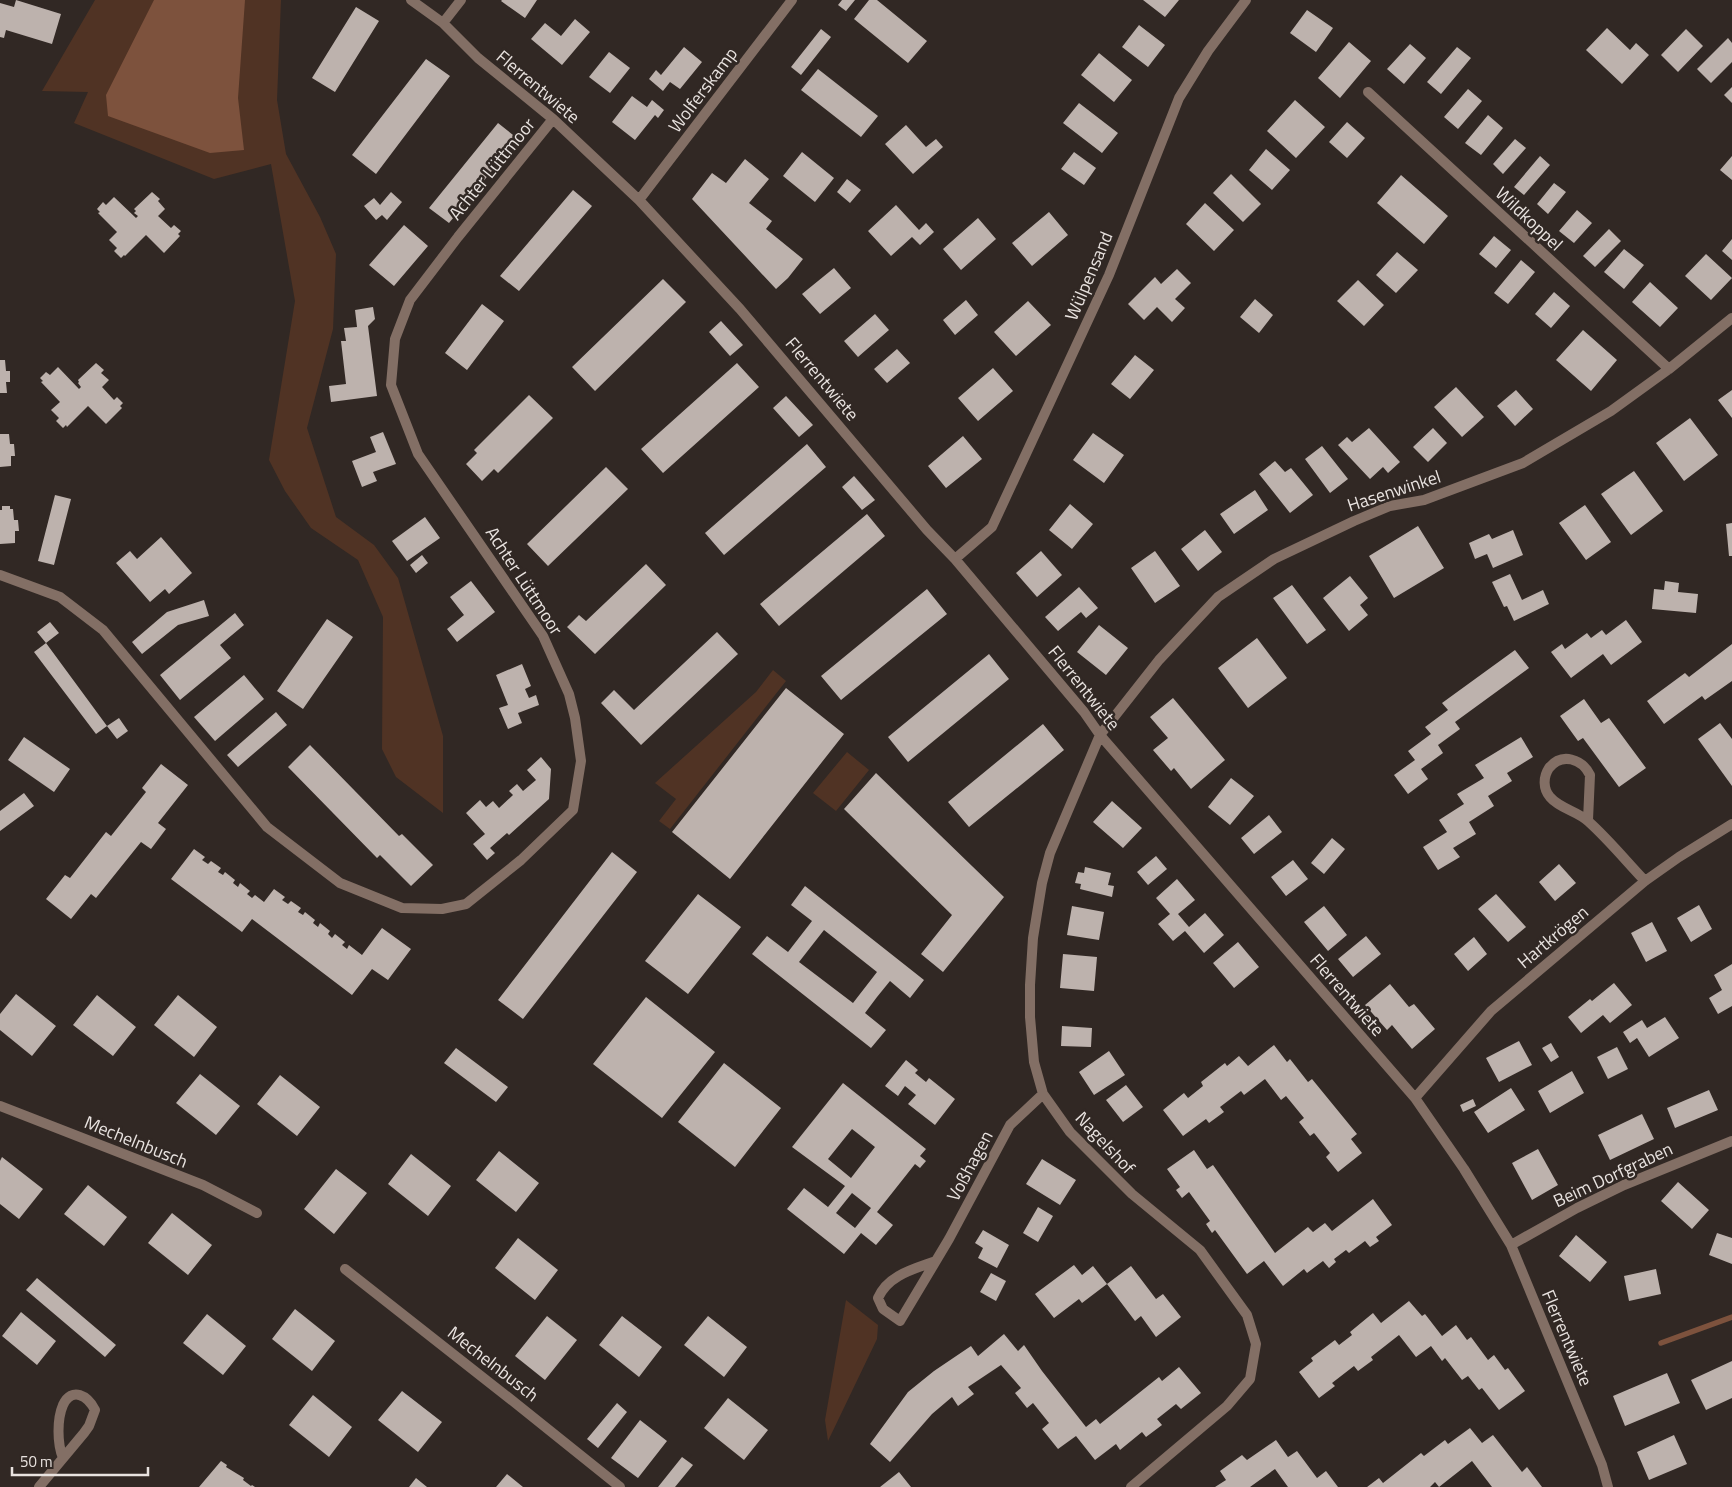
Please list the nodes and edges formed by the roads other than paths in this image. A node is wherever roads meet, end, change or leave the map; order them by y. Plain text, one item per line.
1 (411, 0) edge
2 (461, 0) edge
3 (792, 0) edge
4 (1246, 0) edge
5 (443, 23) junction
6 (1368, 92) dead end
7 (553, 119) junction
8 (639, 200) junction
9 (1732, 318) edge
10 (1669, 369) junction
11 (955, 559) junction
12 (0, 575) edge
13 (1100, 735) junction
14 (1588, 820) junction
15 (1732, 824) edge
16 (1645, 881) junction
17 (1043, 1094) junction
18 (1415, 1098) junction
19 (0, 1106) edge
20 (1732, 1141) edge
21 (258, 1213) dead end
22 (1511, 1245) junction
23 (936, 1261) junction
24 (345, 1269) dead end
25 (63, 1458) junction
26 (40, 1487) edge
27 (620, 1487) edge
28 (1131, 1487) edge
29 (1608, 1487) edge

1 - 5 street, Flerrentwiete
2 - 5 street
3 - 8 street, Wolferskamp
4 - 11 street, Wülpensand
5 - 7 street, Flerrentwiete
6 - 10 street, Wildkoppel
7 - 8 street, Flerrentwiete
7 - 12 street, Achter Lüttmoor
8 - 11 street, Flerrentwiete
9 - 10 street, Hasenwinkel
10 - 13 street, Hasenwinkel
11 - 13 street, Flerrentwiete
13 - 17 street, Nagelshof
13 - 18 street, Flerrentwiete
14 - 14 street
14 - 16 street
15 - 16 street, Hartkrögen
16 - 18 street, Hartkrögen
17 - 23 street, Voßhagen
17 - 28 street, Nagelshof
18 - 22 street, Flerrentwiete
19 - 21 street, Mechelnbusch
20 - 22 street, Beim Dorfgraben
22 - 29 street, Flerrentwiete
23 - 23 street, Voßhagen
24 - 27 street, Mechelnbusch
25 - 25 street
25 - 26 street

